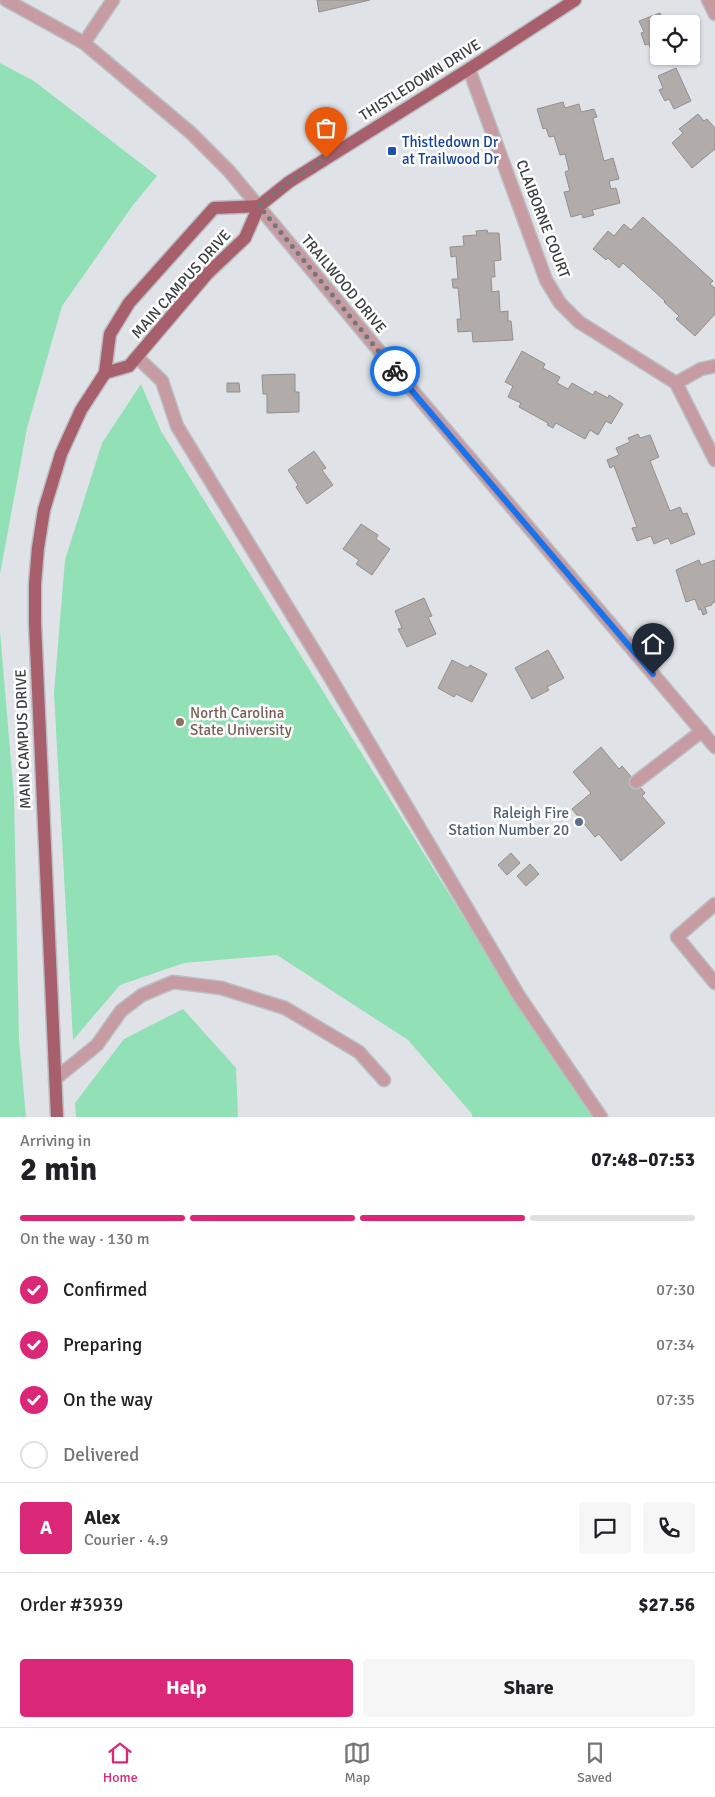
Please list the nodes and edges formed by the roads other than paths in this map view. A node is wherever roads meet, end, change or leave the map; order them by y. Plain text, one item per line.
1 (6, 0) edge
2 (113, 0) edge
3 (575, 0) edge
4 (708, 0) edge
5 (715, 14) edge
6 (84, 43) junction
7 (469, 69) junction
8 (259, 206) junction
9 (137, 357) junction
10 (715, 366) edge
11 (105, 373) junction
12 (676, 383) junction
13 (715, 460) edge
14 (702, 731) junction
15 (715, 747) edge
16 (636, 782) dead end
17 (715, 904) edge
18 (715, 983) edge
19 (55, 1079) junction
20 (384, 1080) dead end
21 (57, 1117) edge
22 (601, 1117) edge

1 - 6 street, TRAILWOOD DRIVE
2 - 6 street
3 - 7 main road, THISTLEDOWN DRIVE
4 - 5 street
6 - 8 street, TRAILWOOD DRIVE
7 - 8 main road, THISTLEDOWN DRIVE
7 - 12 street, CLAIBORNE COURT
8 - 9 main road, MAIN CAMPUS DRIVE
8 - 11 main road, MAIN CAMPUS DRIVE
8 - 14 street, TRAILWOOD DRIVE
9 - 11 main road, MAIN CAMPUS DRIVE
9 - 22 street
10 - 12 street
11 - 19 main road, MAIN CAMPUS DRIVE
12 - 13 street
14 - 15 street, TRAILWOOD DRIVE
14 - 16 street
17 - 18 street
19 - 20 street
19 - 21 main road, MAIN CAMPUS DRIVE

